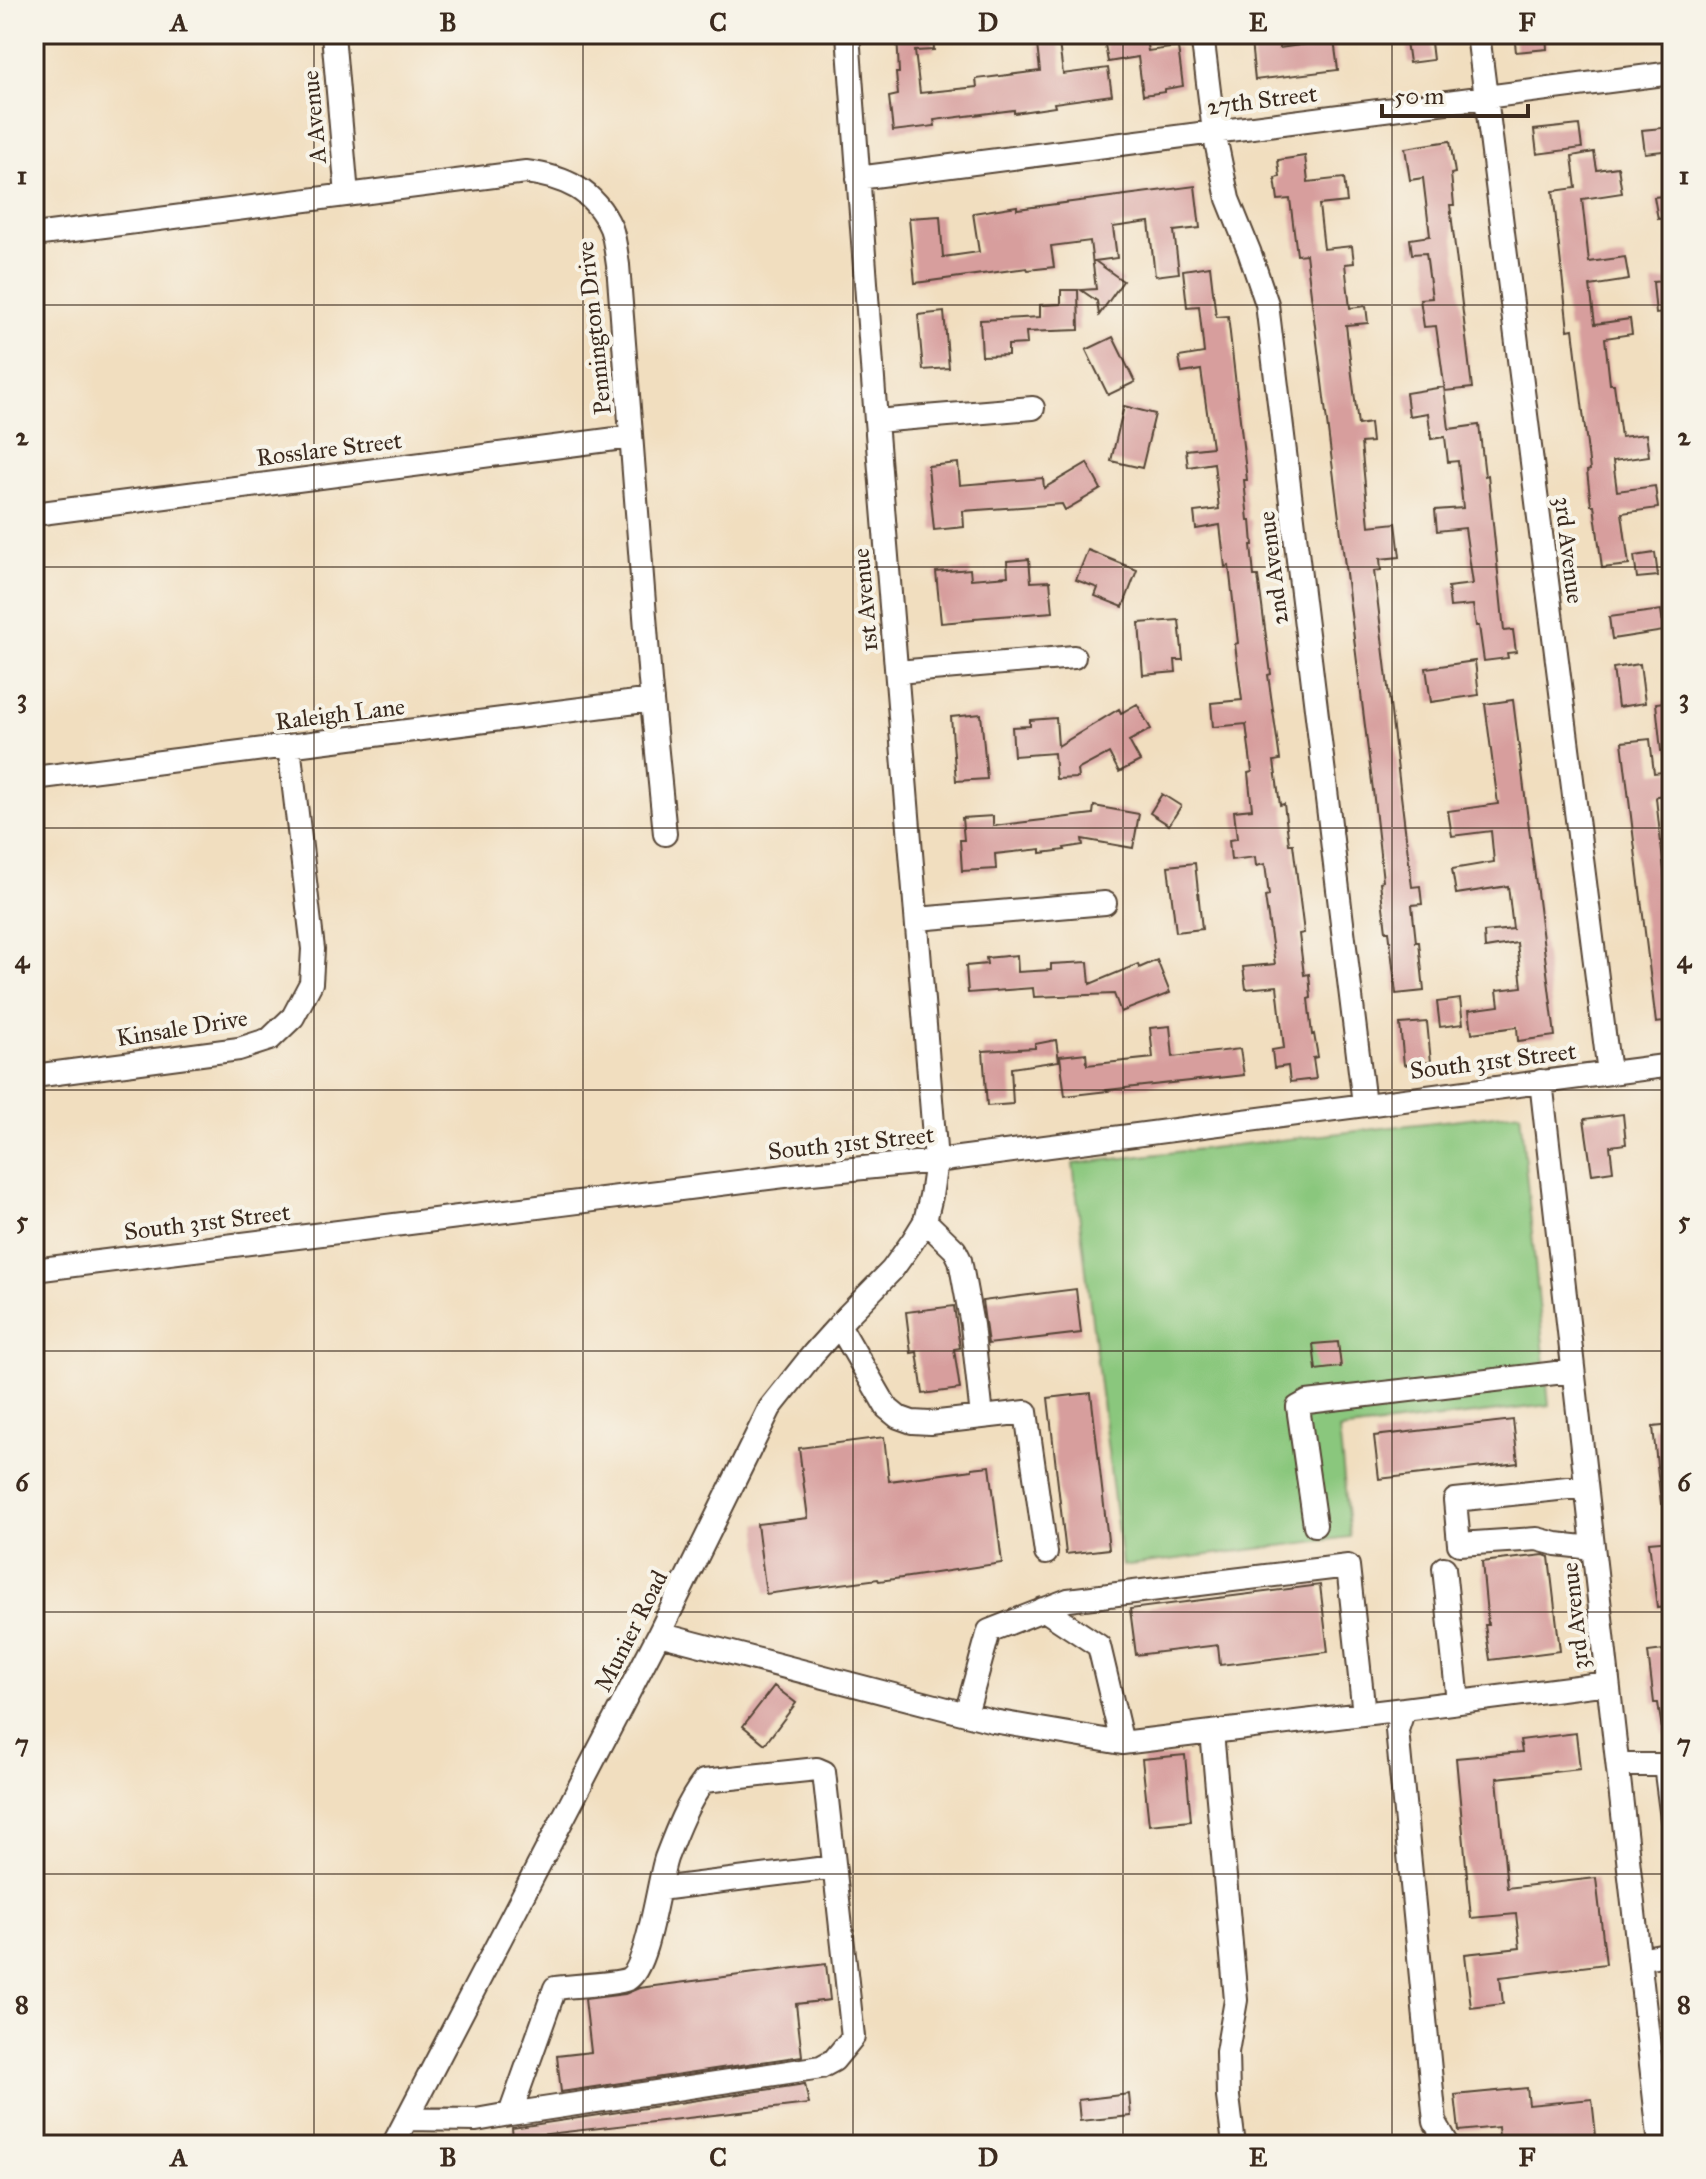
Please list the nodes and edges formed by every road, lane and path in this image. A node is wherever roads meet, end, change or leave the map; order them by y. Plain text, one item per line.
1 (333, 34) edge
2 (848, 34) edge
3 (1202, 34) edge
4 (1478, 34) edge
5 (1672, 73) edge
6 (1486, 97) junction
7 (1214, 132) junction
8 (858, 178) junction
9 (347, 195) junction
10 (34, 235) edge
11 (1033, 408) dead end
12 (876, 421) junction
13 (631, 437) junction
14 (34, 514) edge
15 (1074, 657) dead end
16 (897, 672) junction
17 (652, 700) junction
18 (289, 746) junction
19 (34, 778) edge
20 (665, 834) dead end
21 (1105, 903) dead end
22 (917, 919) junction
23 (1672, 1065) edge
24 (1609, 1073) junction
25 (34, 1076) edge
26 (1541, 1081) junction
27 (1364, 1104) junction
28 (936, 1161) junction
29 (925, 1221) junction
30 (34, 1270) edge
31 (839, 1325) junction
32 (1573, 1371) junction
33 (982, 1417) junction
34 (1586, 1486) junction
35 (1315, 1525) dead end
36 (1593, 1548) junction
37 (1046, 1553) dead end
38 (1444, 1568) dead end
39 (1043, 1609) junction
40 (659, 1634) junction
41 (1608, 1683) junction
42 (1458, 1702) junction
43 (1404, 1709) junction
44 (966, 1714) junction
45 (1364, 1714) junction
46 (1212, 1732) junction
47 (1122, 1743) junction
48 (1618, 1765) junction
49 (1672, 1819) edge
50 (834, 1867) junction
51 (659, 1889) junction
52 (1672, 1953) edge
53 (1639, 1959) junction
54 (510, 2114) junction
55 (407, 2119) junction
56 (393, 2145) edge
57 (1234, 2145) edge
58 (1448, 2145) edge
59 (1660, 2145) edge

1 - 9 street, A Avenue
2 - 8 street, 1st Avenue
3 - 7 street, 2nd Avenue
4 - 6 street, 3rd Avenue
5 - 6 street, 27th Street
6 - 7 street, 27th Street
6 - 24 street, 3rd Avenue
7 - 8 street, 27th Street
7 - 27 street, 2nd Avenue
8 - 12 street, 1st Avenue
9 - 10 street, Pennington Drive
9 - 13 street, Pennington Drive
11 - 12 street
12 - 16 street, 1st Avenue
13 - 14 street, Rosslare Street
13 - 17 street, Pennington Drive
15 - 16 street
16 - 22 street, 1st Avenue
17 - 18 street, Raleigh Lane
17 - 20 street, Pennington Drive
18 - 19 street, Raleigh Lane
18 - 25 street, Kinsale Drive
21 - 22 street
22 - 28 street, 1st Avenue
23 - 24 street, South 31st Street
24 - 26 street, South 31st Street
26 - 27 street, South 31st Street
26 - 32 street, 3rd Avenue
27 - 28 street, South 31st Street
28 - 29 street, Munier Road
28 - 30 street, South 31st Street
29 - 31 street, Munier Road
29 - 33 street
31 - 33 street
31 - 40 street, Munier Road
32 - 34 street, 3rd Avenue
32 - 35 street
33 - 37 street
34 - 36 street, 3rd Avenue
34 - 36 street
36 - 41 street, 3rd Avenue
38 - 42 street
39 - 44 street
39 - 45 street
39 - 47 street
40 - 44 street
40 - 55 street, Munier Road
41 - 42 street
41 - 48 street, 3rd Avenue
42 - 43 street
43 - 45 street
43 - 58 street
44 - 47 street
45 - 46 street
46 - 47 street
46 - 57 street
48 - 49 street
48 - 53 street, 3rd Avenue
50 - 51 street
50 - 51 street
50 - 54 street
51 - 54 street
52 - 53 street
53 - 59 street, 3rd Avenue
54 - 55 street
55 - 56 street, Munier Road

